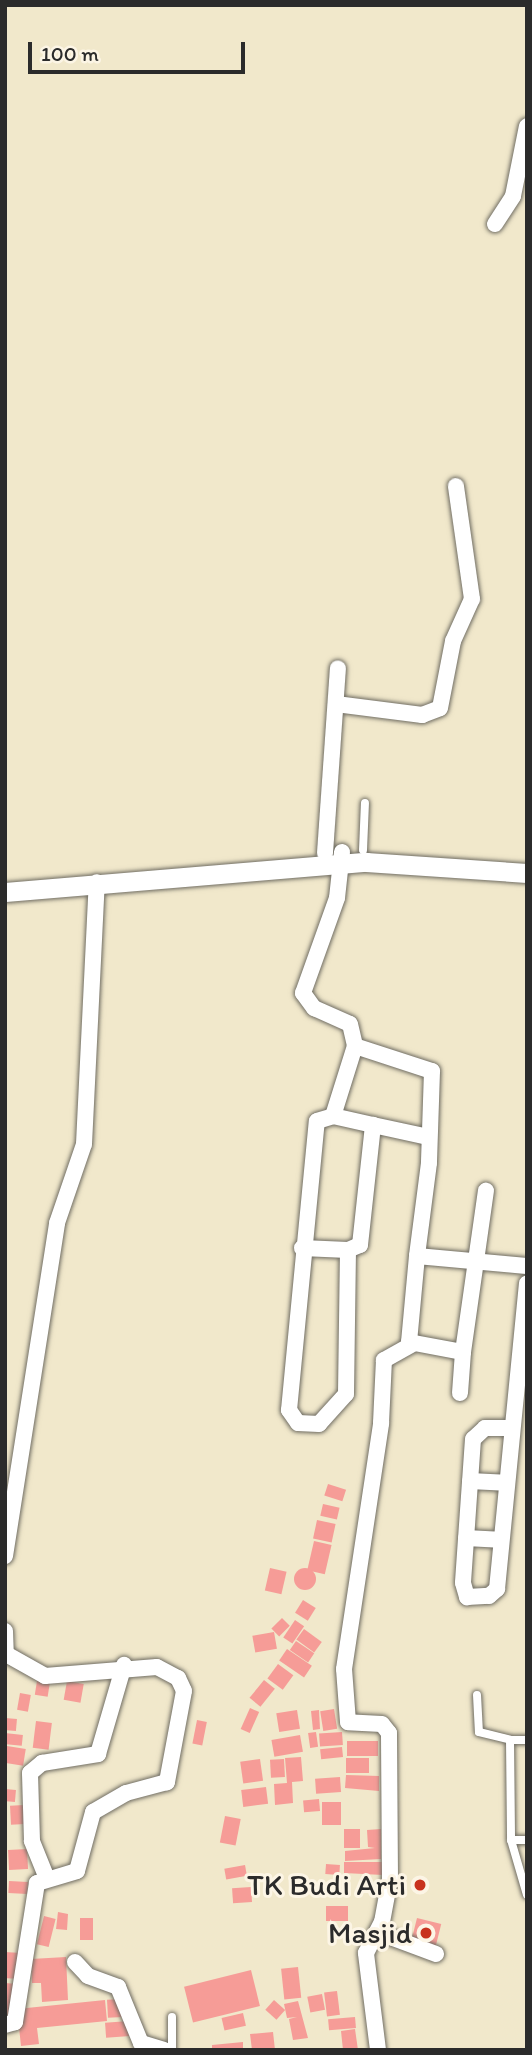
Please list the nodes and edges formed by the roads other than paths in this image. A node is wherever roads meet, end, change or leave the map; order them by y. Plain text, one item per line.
1 (527, 126) edge
2 (495, 224) dead end
3 (456, 486) dead end
4 (338, 668) dead end
5 (336, 704) junction
6 (365, 803) dead end
7 (363, 850) junction
8 (336, 856) junction
9 (527, 859) edge
10 (527, 873) edge
11 (5, 880) edge
12 (97, 882) junction
13 (5, 892) edge
14 (355, 1046) junction
15 (333, 1116) junction
16 (373, 1125) junction
17 (428, 1137) junction
18 (486, 1191) dead end
19 (302, 1248) junction
20 (348, 1251) junction
21 (417, 1256) junction
22 (473, 1263) junction
23 (527, 1266) edge
24 (527, 1283) edge
25 (524, 1320) edge
26 (411, 1345) junction
27 (463, 1352) junction
28 (522, 1377) edge
29 (460, 1393) dead end
30 (512, 1428) junction
31 (470, 1481) junction
32 (505, 1483) junction
33 (466, 1538) junction
34 (499, 1540) junction
35 (5, 1556) edge
36 (5, 1630) edge
37 (124, 1665) junction
38 (477, 1695) dead end
39 (510, 1740) junction
40 (527, 1740) edge
41 (511, 1840) junction
42 (527, 1840) edge
43 (46, 1877) junction
44 (527, 1895) edge
45 (377, 1932) junction
46 (436, 1954) dead end
47 (75, 1962) dead end
48 (172, 2017) dead end
49 (5, 2025) edge
50 (164, 2050) edge
51 (172, 2050) edge
52 (378, 2050) edge

1 - 2 street
3 - 5 street
4 - 5 street
5 - 8 street
6 - 7 lane
7 - 8 street
7 - 9 street
8 - 10 street
8 - 11 street
8 - 12 street
8 - 14 street
12 - 13 street
12 - 35 street
14 - 15 street
14 - 17 street
15 - 16 street
15 - 19 street
16 - 17 street
16 - 20 street
17 - 21 street
18 - 22 street
19 - 20 street
19 - 20 street
21 - 22 street
21 - 26 street
22 - 23 street
22 - 27 street
24 - 25 street
25 - 28 street
26 - 27 street
26 - 45 street
27 - 29 street
28 - 30 street
30 - 31 street
30 - 32 street
31 - 32 street
31 - 33 street
32 - 34 street
33 - 34 street
33 - 34 street
36 - 37 street
37 - 43 street
37 - 43 street
38 - 39 lane
39 - 40 lane
39 - 41 lane
41 - 42 lane
41 - 44 lane
43 - 49 street
45 - 46 street
45 - 52 street
47 - 50 street
48 - 51 lane

